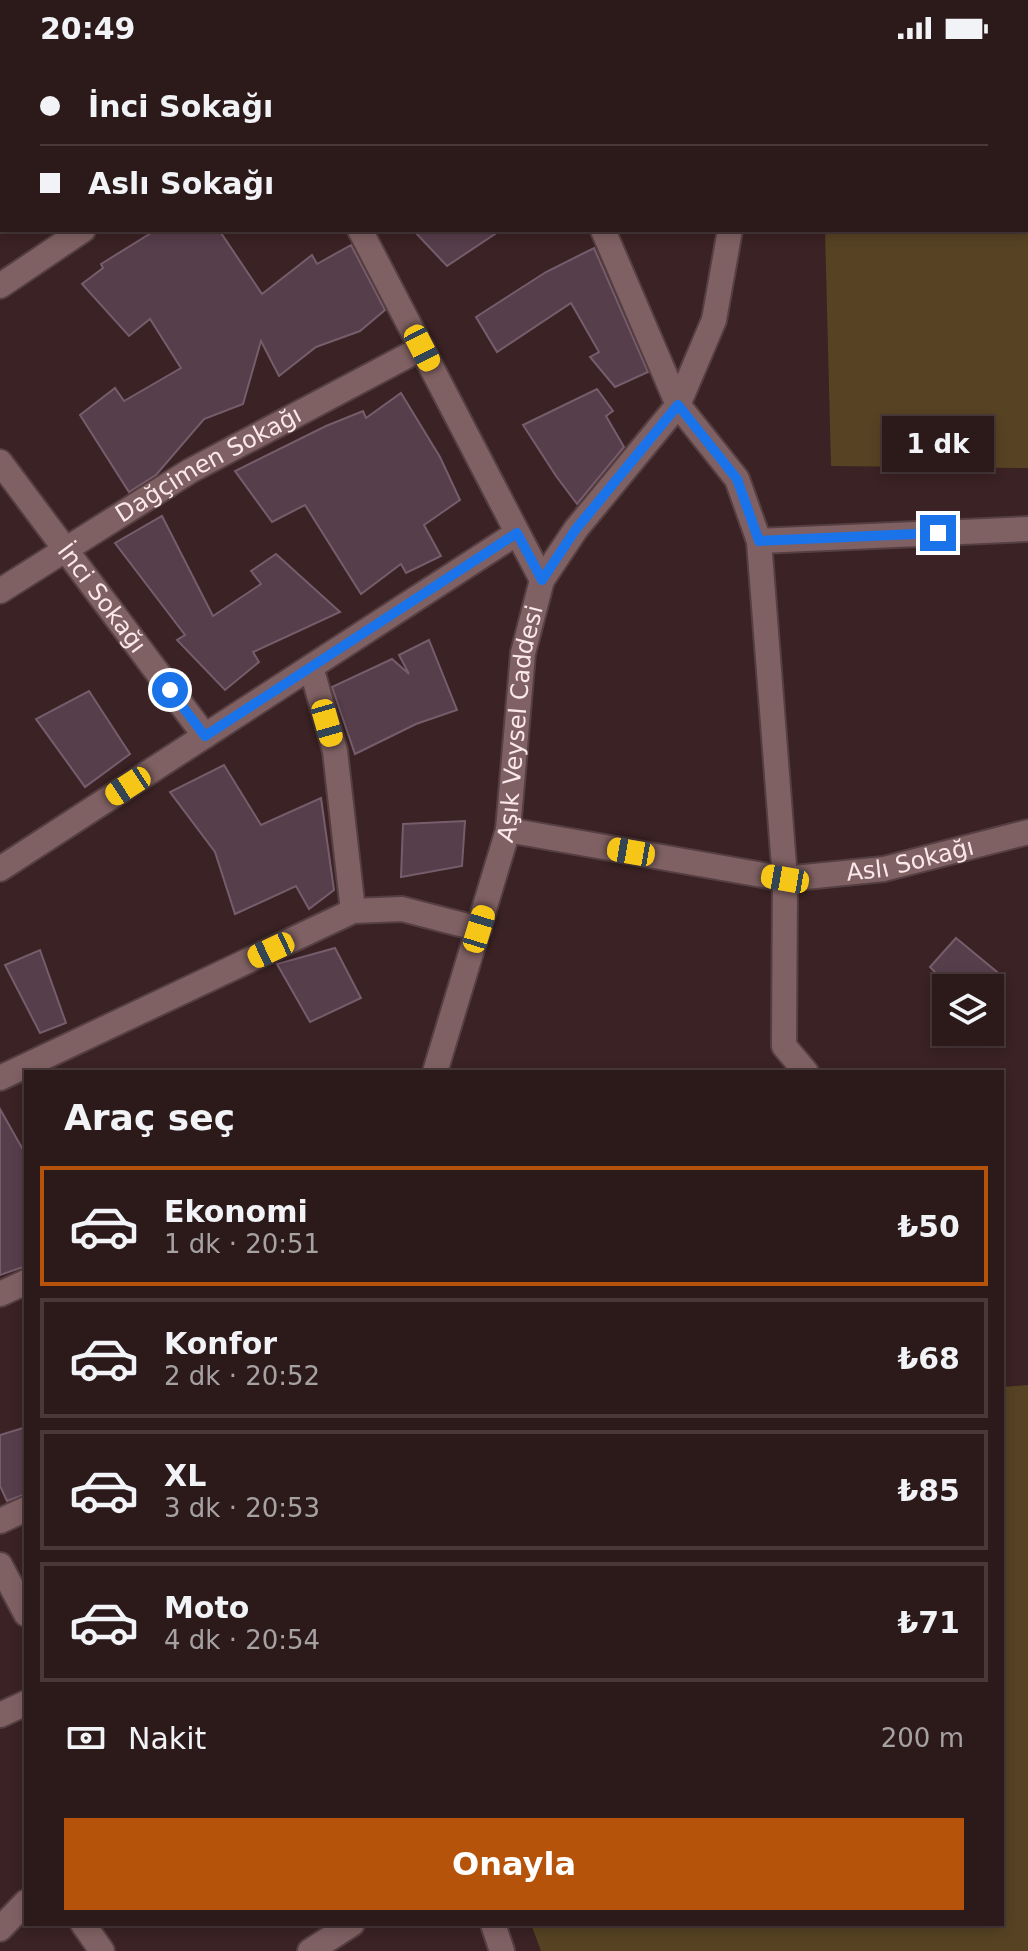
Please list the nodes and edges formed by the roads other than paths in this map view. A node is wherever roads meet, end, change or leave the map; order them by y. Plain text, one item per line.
1 (80, 232) edge
2 (361, 232) edge
3 (604, 232) edge
4 (730, 232) edge
5 (0, 286) edge
6 (422, 348) junction
7 (678, 405) junction
8 (0, 462) edge
9 (1028, 529) edge
10 (517, 533) junction
11 (759, 541) junction
12 (66, 550) junction
13 (542, 580) junction
14 (0, 591) edge
15 (311, 667) junction
16 (205, 736) junction
17 (508, 830) junction
18 (1028, 832) edge
19 (0, 869) edge
20 (785, 879) junction
21 (353, 911) junction
22 (479, 929) junction
23 (784, 1046) junction
24 (436, 1070) edge
25 (787, 1070) edge
26 (804, 1070) edge
27 (0, 1078) edge
28 (24, 1283) edge
29 (0, 1294) edge
30 (24, 1510) edge
31 (0, 1521) edge
32 (0, 1565) edge
33 (24, 1610) edge
34 (24, 1704) edge
35 (0, 1715) edge
36 (24, 1904) edge
37 (84, 1926) edge
38 (349, 1926) edge
39 (494, 1926) edge
40 (0, 1929) edge
41 (102, 1951) edge
42 (310, 1951) edge
43 (502, 1951) edge

1 - 5 street
2 - 6 street
3 - 7 street
4 - 7 street, Aşık Veysel Caddesi
6 - 10 street
6 - 12 street, Dağçimen Sokağı
7 - 11 street
7 - 13 street, Aşık Veysel Caddesi
8 - 12 street, İnci Sokağı
9 - 11 street
10 - 13 street
10 - 15 street
11 - 20 street
12 - 14 street, Dağçimen Sokağı
12 - 16 street, İnci Sokağı
13 - 17 street, Aşık Veysel Caddesi
15 - 16 street
15 - 21 street
16 - 19 street
17 - 20 street, Aslı Sokağı
17 - 22 street, Aşık Veysel Caddesi
18 - 20 street, Aslı Sokağı
20 - 23 street
21 - 22 street
21 - 27 street
22 - 24 street, Aşık Veysel Caddesi
23 - 25 street
23 - 26 street
28 - 29 street
30 - 31 street
32 - 33 street
34 - 35 street
36 - 40 street
37 - 41 street
38 - 42 street
39 - 43 street

